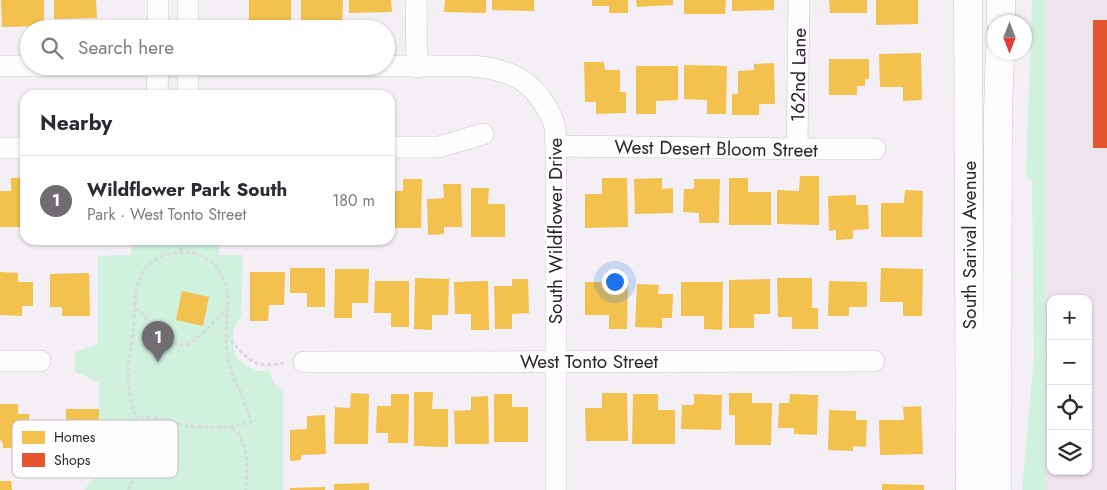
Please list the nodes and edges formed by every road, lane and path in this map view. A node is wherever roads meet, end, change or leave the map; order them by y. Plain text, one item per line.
1 (158, 0) edge
2 (188, 0) edge
3 (416, 0) edge
4 (799, 0) edge
5 (968, 0) edge
6 (1001, 0) edge
7 (1001, 15) edge
8 (158, 20) edge
9 (188, 20) edge
10 (1000, 60) edge
11 (0, 66) edge
12 (20, 66) edge
13 (395, 67) edge
14 (417, 67) junction
15 (158, 75) edge
16 (188, 75) edge
17 (157, 90) edge
18 (188, 90) edge
19 (483, 134) dead end
20 (556, 146) junction
21 (395, 147) edge
22 (0, 148) edge
23 (20, 148) edge
24 (798, 149) junction
25 (875, 149) dead end
26 (999, 209) junction
27 (969, 210) junction
28 (182, 245) edge
29 (181, 251) junction
30 (135, 309) junction
31 (227, 311) junction
32 (226, 335) junction
33 (0, 361) edge
34 (40, 361) dead end
35 (556, 361) junction
36 (874, 361) dead end
37 (304, 362) joint
38 (137, 417) junction
39 (135, 420) edge
40 (163, 420) edge
41 (178, 424) edge
42 (231, 427) junction
43 (134, 478) edge
44 (970, 481) edge
45 (997, 481) edge
46 (128, 490) edge
47 (246, 490) edge
48 (556, 490) edge

1 - 8 street
2 - 9 street
3 - 14 street
4 - 24 street, 162nd Lane
5 - 27 main road, South Sarival Avenue
6 - 7 main road
10 - 26 main road, South Sarival Avenue
11 - 12 street, South Wildflower Drive
13 - 14 street, South Wildflower Drive
14 - 20 street, South Wildflower Drive
15 - 17 street
16 - 18 street
19 - 21 street
20 - 24 street, West Desert Bloom Street
20 - 35 street, South Wildflower Drive
22 - 23 street
24 - 25 street, West Desert Bloom Street
26 - 27 main road
26 - 45 main road, South Sarival Avenue
27 - 44 main road, South Sarival Avenue
28 - 29 path
29 - 30 path
29 - 31 path
30 - 31 path
30 - 38 path
31 - 32 path
32 - 37 path
32 - 42 path
33 - 34 street
35 - 36 street, West Tonto Street
35 - 37 street, West Tonto Street
35 - 48 street, South Wildflower Drive
38 - 39 path
38 - 40 path
41 - 42 path
42 - 47 path
43 - 46 path
44 - 45 main road

